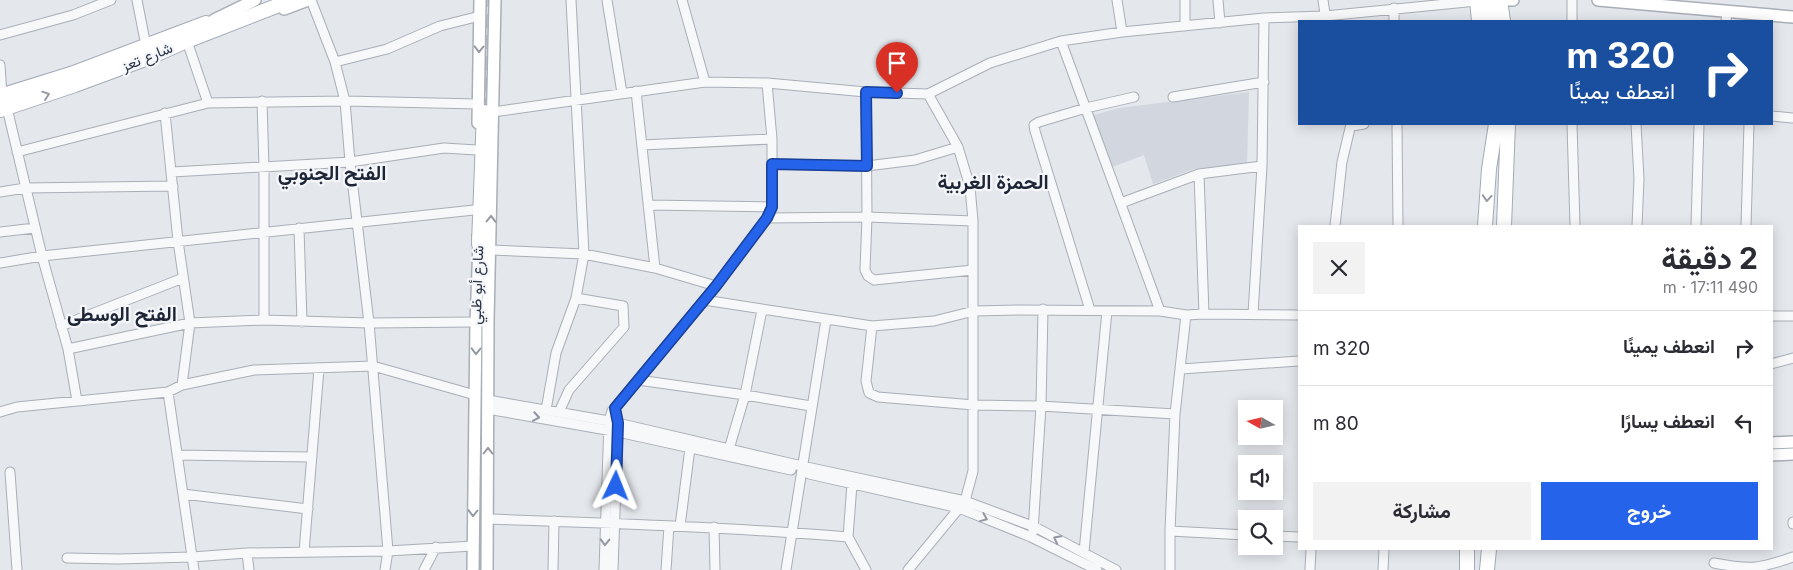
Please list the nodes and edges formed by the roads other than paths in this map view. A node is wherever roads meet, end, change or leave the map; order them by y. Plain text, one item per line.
1 (111, 0) edge
2 (137, 0) edge
3 (255, 0) edge
4 (268, 0) edge
5 (292, 0) edge
6 (309, 0) edge
7 (480, 0) edge
8 (495, 0) edge
9 (570, 0) edge
10 (607, 0) edge
11 (682, 0) edge
12 (1117, 0) edge
13 (1184, 0) edge
14 (1218, 0) edge
15 (1323, 0) edge
16 (1481, 0) edge
17 (1500, 0) edge
18 (1510, 0) edge
19 (1514, 0) edge
20 (1572, 0) edge
21 (1598, 0) edge
22 (1399, 5) edge
23 (480, 16) junction
24 (1727, 17) edge
25 (1793, 17) edge
26 (1264, 18) junction
27 (1326, 19) edge
28 (214, 20) junction
29 (1394, 20) edge
30 (1479, 20) edge
31 (1491, 20) edge
32 (1503, 20) edge
33 (1511, 20) edge
34 (1572, 20) edge
35 (1220, 23) junction
36 (1185, 26) junction
37 (1122, 32) junction
38 (0, 35) edge
39 (1061, 41) junction
40 (189, 47) junction
41 (147, 52) junction
42 (335, 62) junction
43 (0, 65) edge
44 (705, 82) junction
45 (1264, 82) junction
46 (767, 83) junction
47 (636, 91) junction
48 (866, 92) junction
49 (622, 93) junction
50 (928, 94) junction
51 (1134, 97) dead end
52 (1173, 97) dead end
53 (577, 99) junction
54 (262, 101) junction
55 (345, 101) junction
56 (2, 102) edge
57 (208, 103) junction
58 (1086, 108) junction
59 (485, 110) junction
60 (165, 113) junction
61 (1773, 116) edge
62 (1793, 118) edge
63 (1352, 125) edge
64 (1397, 125) edge
65 (1487, 125) edge
66 (1496, 125) edge
67 (1508, 125) edge
68 (1514, 125) edge
69 (1572, 125) edge
70 (1636, 125) edge
71 (1699, 125) edge
72 (1750, 125) edge
73 (772, 139) junction
74 (642, 145) junction
75 (958, 147) junction
76 (477, 150) junction
77 (17, 152) junction
78 (350, 162) junction
79 (772, 164) junction
80 (867, 166) junction
81 (1262, 166) junction
82 (264, 168) junction
83 (1489, 169) junction
84 (1507, 170) junction
85 (172, 172) junction
86 (1199, 174) junction
87 (173, 186) junction
88 (25, 188) junction
89 (0, 192) edge
90 (1121, 203) junction
91 (648, 205) junction
92 (772, 207) junction
93 (474, 210) junction
94 (868, 217) junction
95 (767, 218) junction
96 (973, 221) junction
97 (358, 222) junction
98 (1335, 225) edge
99 (1398, 225) edge
100 (1485, 225) edge
101 (1504, 225) edge
102 (1575, 225) edge
103 (1637, 225) edge
104 (1696, 225) edge
105 (1746, 225) edge
106 (36, 228) junction
107 (299, 228) junction
108 (264, 231) junction
109 (0, 232) edge
110 (178, 241) junction
111 (485, 247) junction
112 (584, 254) junction
113 (42, 256) junction
114 (0, 262) edge
115 (655, 268) junction
116 (973, 270) junction
117 (183, 278) junction
118 (716, 286) junction
119 (576, 298) junction
120 (704, 300) junction
121 (1043, 309) junction
122 (762, 310) junction
123 (1090, 310) junction
124 (974, 311) junction
125 (1107, 311) junction
126 (1160, 311) junction
127 (1204, 314) junction
128 (1252, 314) junction
129 (1186, 315) junction
130 (1298, 315) edge
131 (1773, 316) edge
132 (1793, 316) edge
133 (264, 320) junction
134 (826, 320) junction
135 (302, 322) junction
136 (476, 322) junction
137 (190, 323) junction
138 (369, 323) junction
139 (61, 326) junction
140 (872, 326) junction
141 (68, 349) junction
142 (1793, 358) edge
143 (1298, 361) edge
144 (1773, 363) edge
145 (373, 366) junction
146 (319, 369) junction
147 (1181, 369) junction
148 (638, 380) junction
149 (182, 385) junction
150 (168, 392) junction
151 (475, 395) junction
152 (744, 395) junction
153 (77, 401) junction
154 (488, 404) junction
155 (974, 405) junction
156 (811, 406) junction
157 (1041, 406) junction
158 (1097, 409) junction
159 (546, 410) junction
160 (0, 412) edge
161 (559, 412) junction
162 (1175, 414) junction
163 (613, 426) junction
164 (1793, 442) edge
165 (1773, 443) edge
166 (690, 448) junction
167 (730, 448) junction
168 (1793, 454) edge
169 (177, 455) junction
170 (1773, 455) edge
171 (312, 457) junction
172 (801, 469) junction
173 (10, 472) dead end
174 (852, 484) junction
175 (183, 494) junction
176 (962, 504) junction
177 (308, 509) junction
178 (488, 519) junction
179 (554, 521) junction
180 (610, 522) junction
181 (668, 526) junction
182 (680, 526) junction
183 (714, 527) junction
184 (1035, 527) junction
185 (791, 532) junction
186 (1170, 532) junction
187 (1238, 535) edge
188 (1283, 536) edge
189 (848, 537) junction
190 (1031, 537) junction
191 (1298, 537) edge
192 (473, 546) junction
193 (436, 547) junction
194 (1311, 550) edge
195 (1384, 550) edge
196 (1467, 550) edge
197 (1489, 550) edge
198 (388, 551) junction
199 (304, 552) junction
200 (247, 553) junction
201 (192, 557) junction
202 (1793, 557) edge
203 (67, 558) dead end
204 (1082, 561) edge
205 (1714, 562) dead end
206 (1466, 568) edge
207 (1766, 568) edge
208 (17, 570) edge
209 (194, 570) edge
210 (249, 570) edge
211 (385, 570) edge
212 (424, 570) edge
213 (473, 570) edge
214 (487, 570) edge
215 (553, 570) edge
216 (604, 570) edge
217 (613, 570) edge
218 (666, 570) edge
219 (714, 570) edge
220 (786, 570) edge
221 (866, 570) edge
222 (908, 570) edge
223 (1097, 570) edge
224 (1116, 570) edge
225 (1170, 570) edge
226 (1310, 570) edge
227 (1384, 570) edge
228 (1487, 570) edge

1 - 38 street
2 - 41 street
3 - 28 main road
4 - 28 main road, شارع تعز
5 - 41 main road, شارع تعز
6 - 40 main road
6 - 42 street
7 - 23 main road, شارع أبو ظبي
8 - 59 main road, شارع أبو ظبي
9 - 53 street
10 - 49 street
11 - 44 street
12 - 37 street
13 - 36 street
14 - 35 street
15 - 27 street
16 - 22 street
16 - 30 main road
16 - 31 main road
17 - 32 main road
18 - 19 main road
18 - 33 main road
20 - 34 street
21 - 24 main road
22 - 27 street
22 - 29 street
23 - 42 street
23 -> 59 main road, شارع أبو ظبي
24 - 25 main road
26 - 27 street
26 - 35 street
26 - 45 street
28 - 41 main road, شارع تعز
35 - 36 street
36 - 37 street
37 - 39 street
39 - 50 street
39 - 58 street
40 - 41 main road
40 - 57 street
41 - 56 main road, شارع تعز
42 - 55 street
43 - 56 street
44 - 46 street
44 - 47 street
45 - 52 street
45 - 81 street
46 - 48 street
46 - 73 street
47 - 49 street
47 - 74 street
48 - 50 street
48 - 80 street
49 - 53 street
50 - 75 street
51 - 58 street
53 - 59 street
53 - 112 street
54 - 55 street
54 - 57 street
54 - 82 street
55 - 59 street
55 - 78 street
56 - 77 street
57 - 60 street
58 - 90 street
58 - 123 street
59 - 76 main road, شارع أبو ظبي
59 - 111 main road
60 - 77 street
60 - 85 street
61 - 62 street
63 - 98 street
64 - 99 street
65 - 83 main road
66 - 83 main road
67 - 84 main road
68 - 84 main road
69 - 102 street
70 - 103 street
71 - 104 street
72 - 105 street
73 - 74 street
73 - 79 street
74 - 91 street
75 - 80 street
75 - 96 street
76 - 78 street
76 - 93 main road, شارع أبو ظبي
77 - 88 street
78 - 82 street
78 - 97 street
79 - 80 street
79 - 92 street
80 - 94 street
81 - 86 street
81 - 128 street
82 - 85 street
82 - 108 street
83 -> 100 main road
84 - 101 main road
85 - 87 street
86 - 90 street
86 - 127 street
87 - 88 street
87 - 110 street
88 - 89 street
88 - 106 street
90 - 126 street
91 - 92 street
91 - 115 street
92 - 95 street
93 - 97 street
93 - 111 main road, شارع أبو ظبي
94 - 95 street
94 - 96 street
94 - 116 street
95 - 118 street
96 - 116 street
97 - 107 street
97 - 138 street
106 - 109 street
106 - 113 street
107 - 108 street
107 - 135 street
108 - 110 street
108 - 133 street
110 - 113 street
110 - 117 street
111 - 112 street
111 - 136 main road, شارع أبو ظبي
111 - 154 main road, شارع أبو ظبي
112 - 115 street
112 - 119 street
113 - 114 street
113 - 139 street
115 - 118 street
116 - 124 street
117 - 137 street
117 - 139 street
118 - 120 street
119 - 159 street
119 - 161 street
120 - 122 street
120 - 148 street
121 - 123 street
121 - 124 street
121 - 157 street
122 - 134 street
122 - 152 street
123 - 125 street
124 - 140 street
124 - 155 street
125 - 126 street
125 - 158 street
126 - 129 street
127 - 128 street
127 - 129 street
128 - 130 street
129 - 147 street
131 - 132 street
133 - 135 street
133 - 137 street
134 - 140 street
134 - 156 street
135 - 138 street
136 - 138 street
136 -> 151 main road, شارع أبو ظبي
137 - 141 street
137 - 149 street
138 - 145 street
139 - 141 street
140 - 155 street
141 - 153 street
142 - 144 street
143 - 147 street
145 - 146 street
145 - 151 street
145 - 198 street
146 - 149 street
146 - 171 street
147 - 162 street
148 - 152 street
148 - 163 street
149 - 150 street
150 - 153 street
150 - 169 street
151 -> 192 main road, شارع أبو ظبي
152 - 156 street
152 - 167 street
153 - 160 street
154 - 159 street
154 -> 163 street
178 -> 154 main road, شارع أبو ظبي
155 - 157 street
155 - 176 street
156 - 172 street
157 - 158 street
157 - 184 street
158 - 162 street
158 - 204 street
159 - 161 street
161 - 163 street
162 - 186 street
163 - 166 street
163 - 167 street
163 - 180 street
164 - 165 main road
166 - 172 street
166 - 182 street
167 - 172 street
168 - 170 main road
169 - 171 street
169 - 175 street
171 - 177 street
172 - 174 street
172 - 176 street
172 - 185 street
173 - 208 street
174 - 176 street
174 - 189 street
175 - 177 street
175 - 201 street
176 - 184 street
176 -> 190 street
176 - 222 street
177 - 199 street
178 - 179 street
178 - 214 main road, شارع أبو ظبي
179 - 180 street
179 - 215 street
180 - 181 street
180 -> 216 street
180 - 217 street
181 - 182 street
181 - 218 street
182 - 183 street
183 - 185 street
183 - 219 street
184 - 190 street
204 -> 184 street
185 - 189 street
185 - 220 street
186 - 187 street
186 - 225 street
188 - 191 street
189 - 221 street
190 - 204 street
192 - 193 street
192 - 213 main road, شارع أبو ظبي
193 - 198 street
193 - 212 street
194 - 226 street
195 - 227 street
196 - 206 main road
197 - 228 main road
198 - 199 street
198 - 211 street
199 - 200 street
200 - 201 street
200 - 210 street
201 - 203 street
201 - 209 street
202 - 207 street
204 - 223 street
204 - 224 street
205 - 207 street

